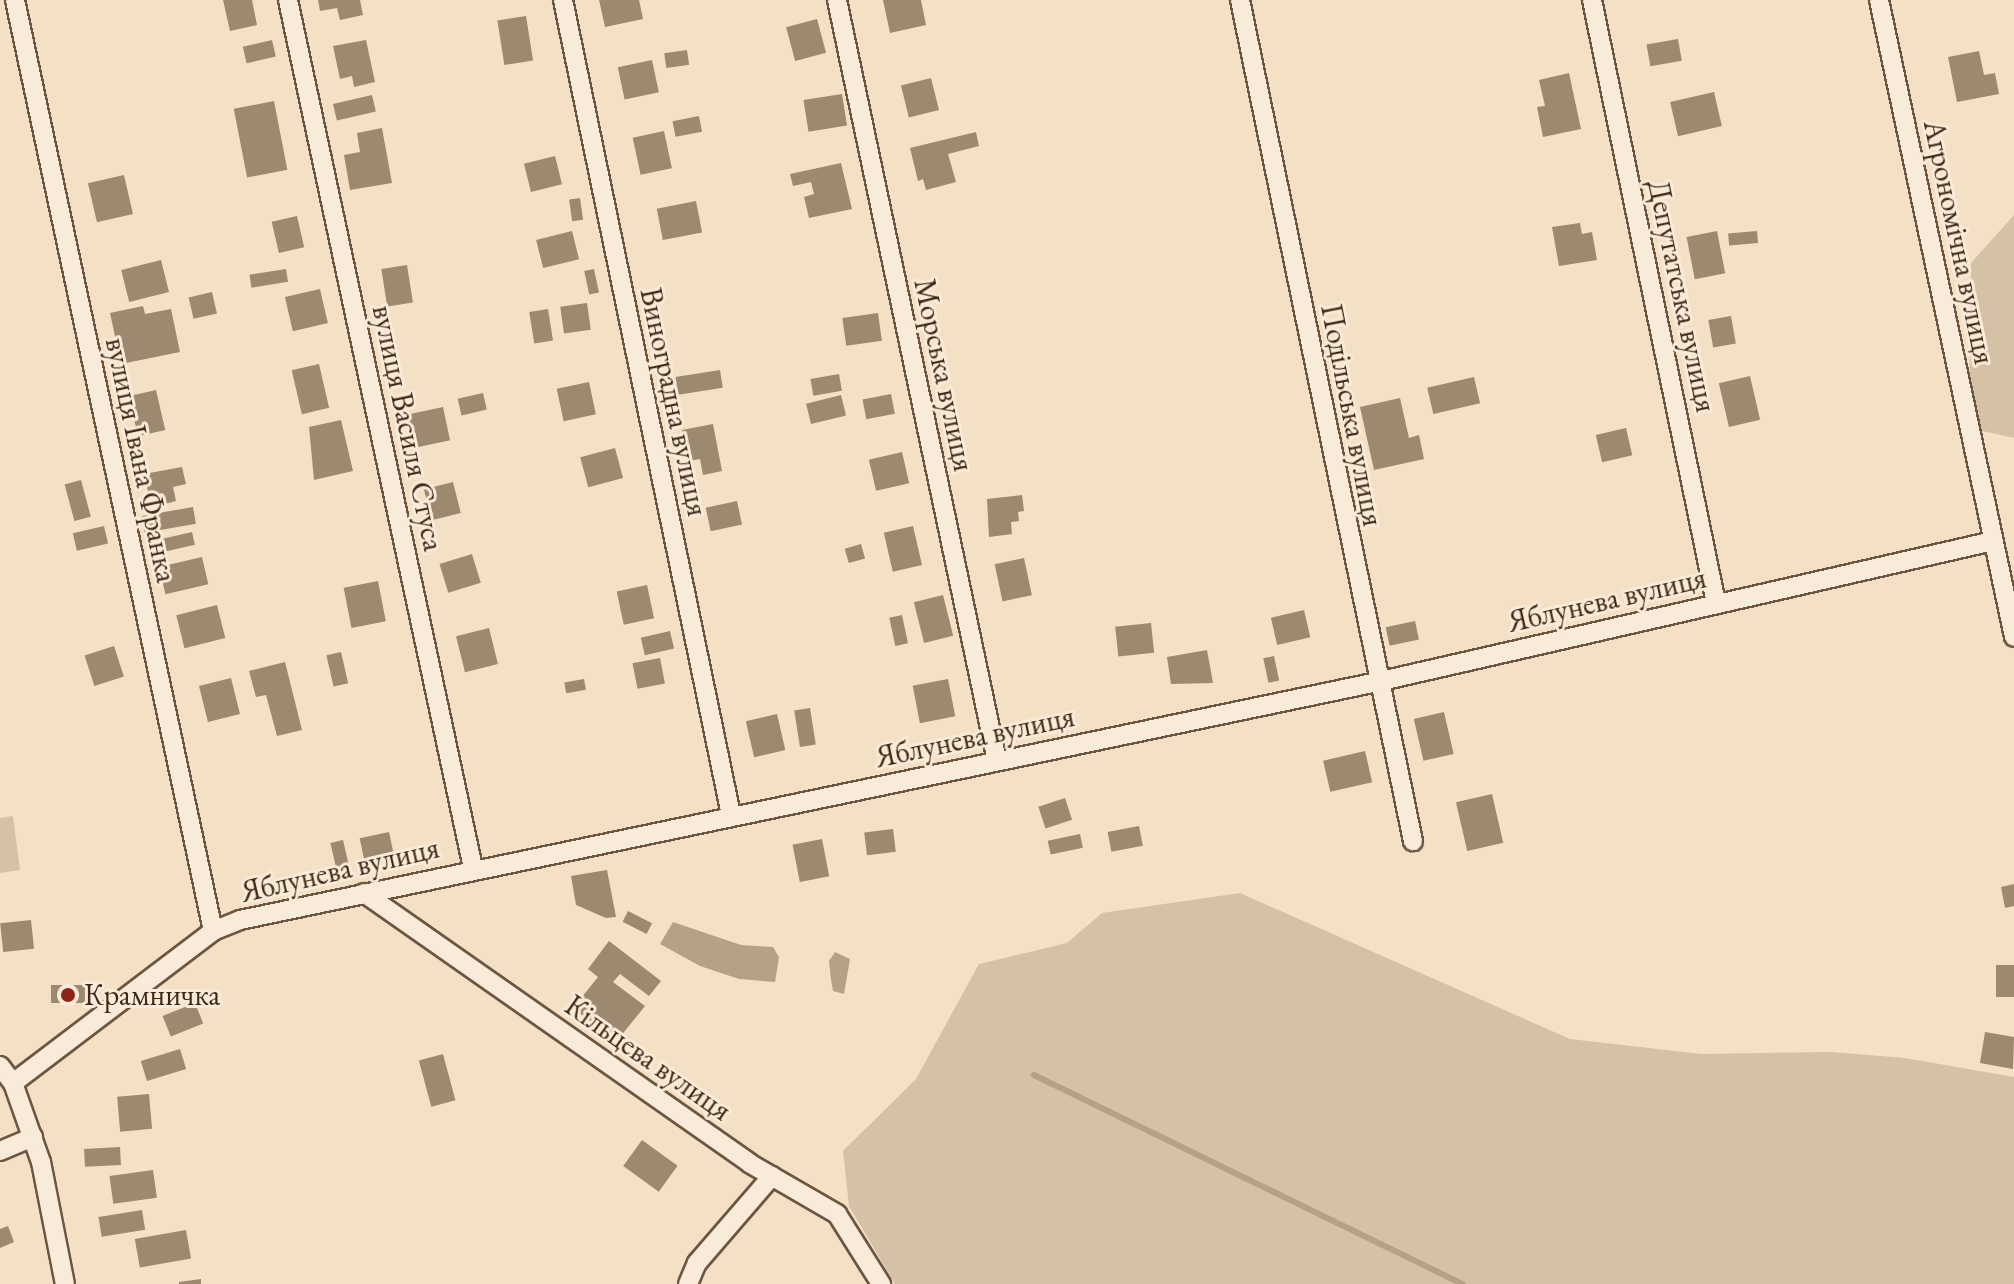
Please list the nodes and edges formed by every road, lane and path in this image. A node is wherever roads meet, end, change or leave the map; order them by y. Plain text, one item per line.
1 (15, 0) edge
2 (288, 0) edge
3 (563, 0) edge
4 (837, 0) edge
5 (1240, 0) edge
6 (1592, 0) edge
7 (1879, 0) edge
8 (1993, 541) junction
9 (1716, 603) junction
10 (2014, 637) edge
11 (1377, 682) junction
12 (997, 761) junction
13 (731, 815) junction
14 (1413, 841) dead end
15 (473, 868) junction
16 (364, 893) junction
17 (213, 931) junction
18 (0, 1066) edge
19 (13, 1083) junction
20 (33, 1137) junction
21 (0, 1151) edge
22 (772, 1176) junction
23 (65, 1284) edge
24 (688, 1284) edge
25 (881, 1284) edge

1 - 17 street, вулиця Івана Франка
2 - 15 street, вулиця Василя Стуса
3 - 13 street, Виноградна вулиця
4 - 12 street, Морська вулиця
5 - 11 street, Подільська вулиця
6 - 9 street, Депутатська вулиця
7 - 8 street, Агрономічна вулиця
8 - 9 street, Яблунева вулиця
8 - 10 street, Агрономічна вулиця
9 - 11 street, Яблунева вулиця
11 - 12 street, Яблунева вулиця
11 - 14 street, Подільська вулиця
12 - 13 street, Яблунева вулиця
13 - 15 street, Яблунева вулиця
15 - 16 street, Яблунева вулиця
16 - 17 street, Яблунева вулиця
16 - 22 street, Кільцева вулиця
17 - 19 street, Яблунева вулиця
18 - 19 street
19 - 20 street
20 - 21 street
20 - 23 street
22 - 24 street
22 - 25 street, Кільцева вулиця

